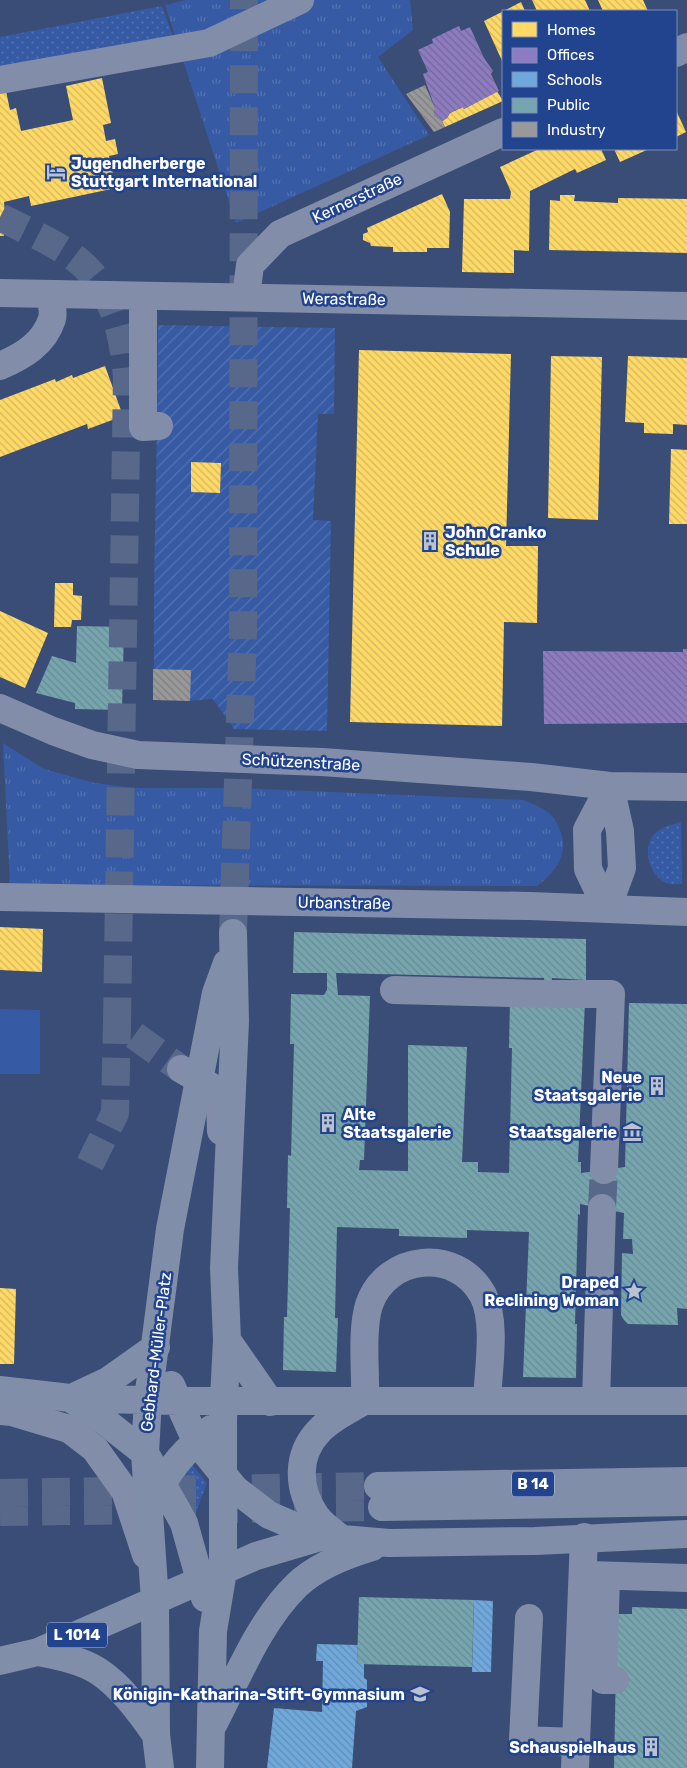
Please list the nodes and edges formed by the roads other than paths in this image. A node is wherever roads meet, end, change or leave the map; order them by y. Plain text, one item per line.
1 (300, 0) edge
2 (0, 80) edge
3 (502, 132) edge
4 (0, 293) edge
5 (51, 295) junction
6 (143, 297) junction
7 (246, 297) junction
8 (687, 306) edge
9 (0, 366) edge
10 (159, 426) dead end
11 (0, 708) edge
12 (610, 786) junction
13 (687, 787) edge
14 (0, 897) edge
15 (607, 909) junction
16 (687, 912) edge
17 (394, 990) dead end
18 (190, 1074) junction
19 (604, 1170) tunnel mouth
20 (227, 1172) junction
21 (602, 1208) tunnel mouth
22 (227, 1340) junction
23 (156, 1347) junction
24 (0, 1390) edge
25 (70, 1398) junction
26 (148, 1399) junction
27 (365, 1400) junction
28 (687, 1400) edge
29 (178, 1401) junction
30 (487, 1401) junction
31 (596, 1401) junction
32 (240, 1406) junction
33 (0, 1410) edge
34 (196, 1441) junction
35 (145, 1453) junction
36 (223, 1477) junction
37 (687, 1481) edge
38 (162, 1482) junction
39 (687, 1502) edge
40 (149, 1524) junction
41 (687, 1534) edge
42 (584, 1537) junction
43 (332, 1539) junction
44 (389, 1543) junction
45 (212, 1576) junction
46 (594, 1576) junction
47 (687, 1578) edge
48 (154, 1592) junction
49 (529, 1618) dead end
50 (38, 1652) junction
51 (0, 1661) edge
52 (615, 1680) dead end
53 (210, 1729) junction
54 (156, 1735) junction
55 (575, 1755) edge
56 (160, 1768) edge
57 (210, 1768) edge

1 - 2 street
3 - 7 street, Kernerstraße
4 - 5 street, Werastraße
5 - 6 street, Werastraße
5 - 9 street
6 - 7 street, Werastraße
6 - 10 street
7 - 8 street, Werastraße
11 - 12 street, Schützenstraße
12 - 13 street, Schützenstraße
12 - 15 street
14 - 15 street, Urbanstraße
15 - 16 street, Urbanstraße
17 - 19 street
18 - 20 street
18 - 20 main road, Gebhard-Müller-Platz
18 - 23 main road, Gebhard-Müller-Platz
20 - 22 main road, Gebhard-Müller-Platz
21 - 31 street
22 - 32 main road, Gebhard-Müller-Platz
22 - 32 main road
23 - 25 main road
23 - 26 main road, Gebhard-Müller-Platz
23 - 29 main road
24 - 25 main road
25 - 26 main road
25 - 35 main road
26 - 29 main road
26 - 35 main road, Gebhard-Müller-Platz
27 - 30 main road
27 - 30 street
27 - 32 main road
27 - 43 main road
28 - 31 main road
29 - 32 main road
29 - 34 main road
30 - 31 main road
32 - 34 main road
32 - 36 main road, Gebhard-Müller-Platz
33 - 48 street
34 - 36 main road
34 - 38 main road
35 - 38 main road
35 - 40 main road, Gebhard-Müller-Platz
36 - 43 main road
36 - 45 main road, Gebhard-Müller-Platz
37 - 39 main road, B 14
38 - 40 main road
38 - 45 main road
40 - 48 main road, Gebhard-Müller-Platz
41 - 42 main road
42 - 44 main road
42 - 46 street
43 - 44 main road
43 - 45 main road
44 - 53 main road
45 - 48 main road
45 - 53 main road, Gebhard-Müller-Platz
46 - 47 street
46 - 52 street
46 - 55 street
48 - 50 main road, L 1014
48 - 54 main road, Gebhard-Müller-Platz
49 - 55 street
50 - 51 main road, L 1014
50 - 54 main road
53 - 57 main road, Gebhard-Müller-Platz
54 - 56 main road, Gebhard-Müller-Platz

